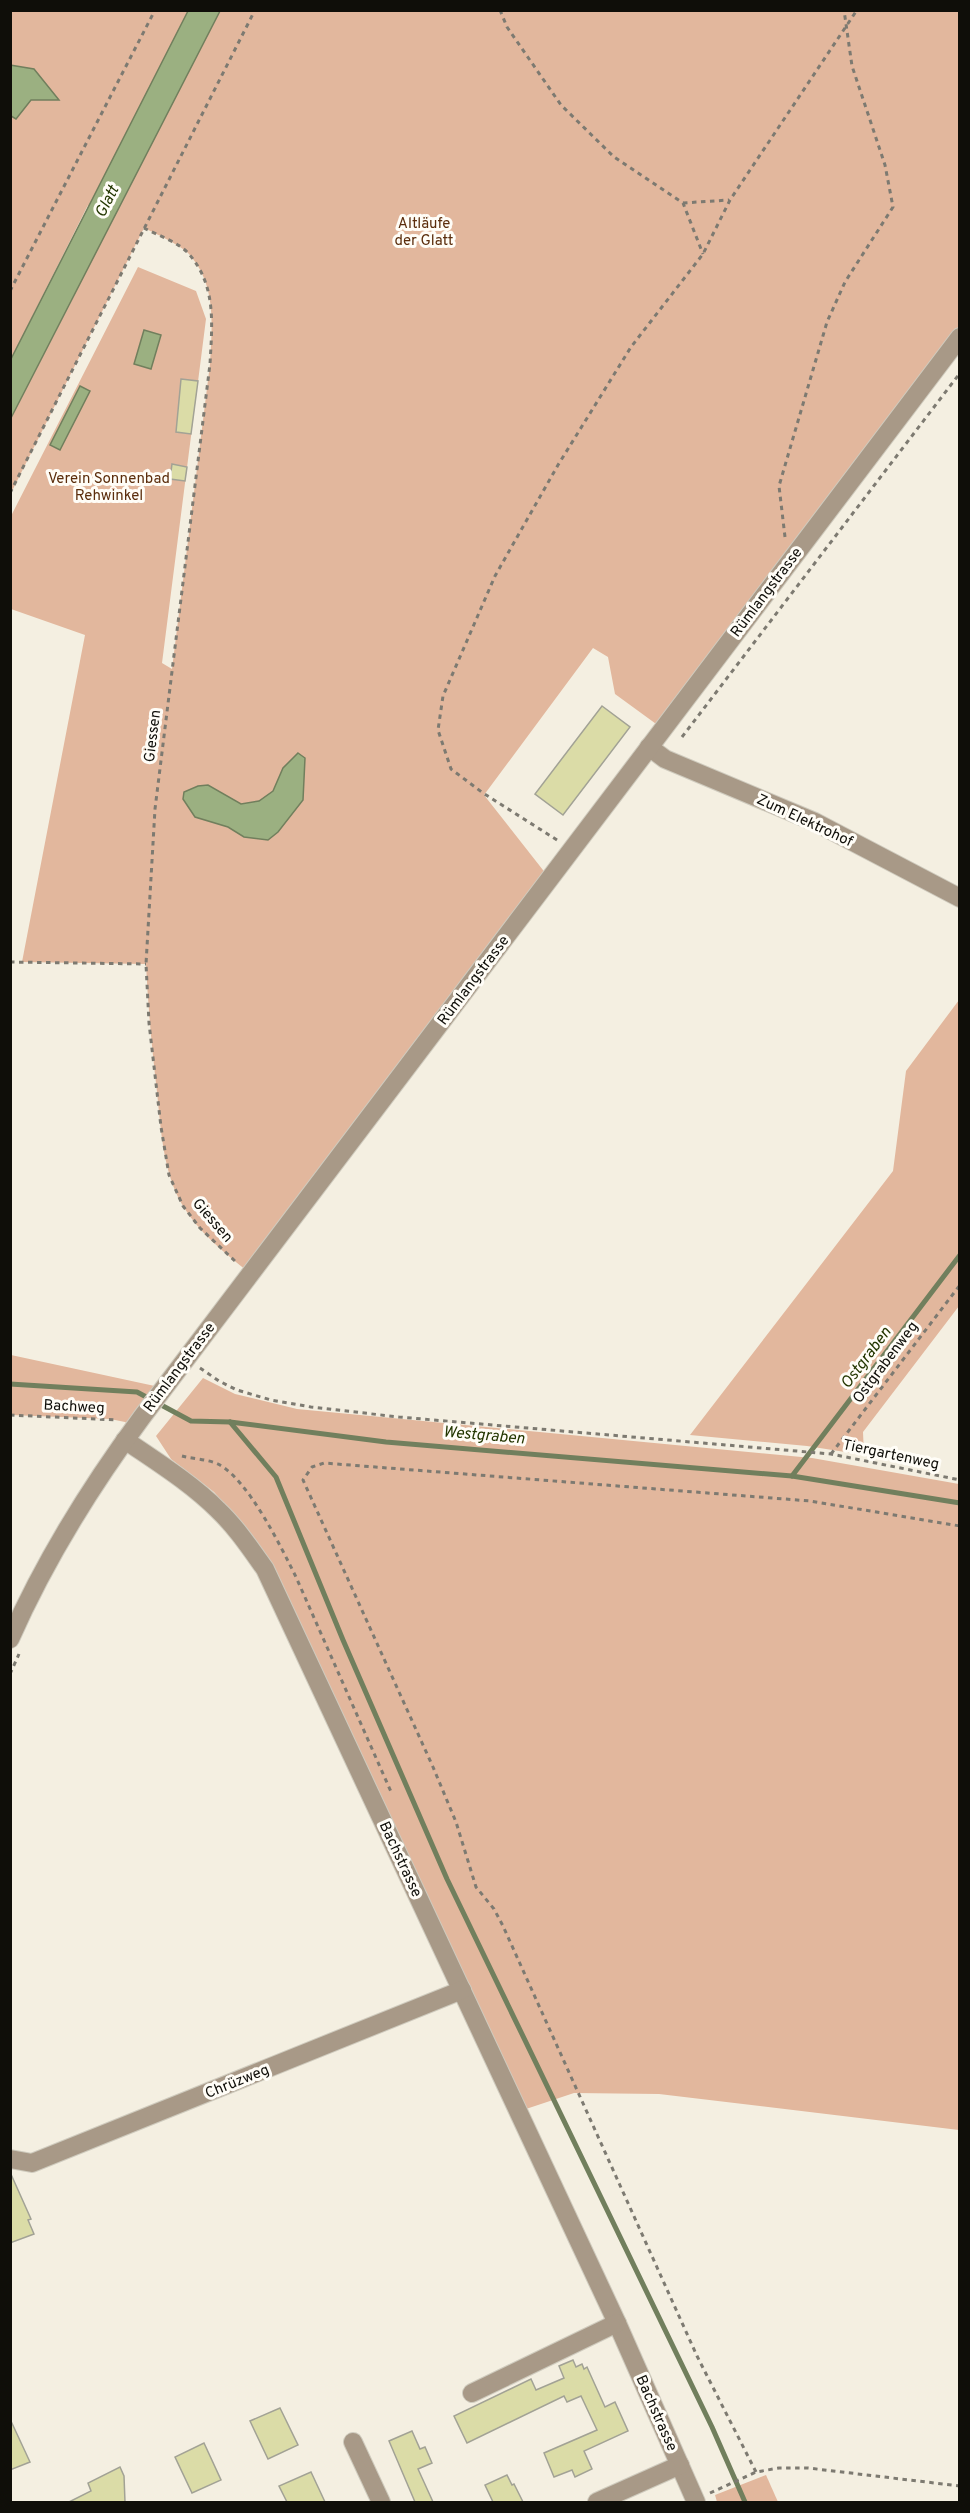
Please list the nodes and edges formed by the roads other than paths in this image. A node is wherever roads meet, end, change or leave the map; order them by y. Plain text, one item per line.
1 (960, 337) edge
2 (649, 747) junction
3 (960, 898) edge
4 (134, 1428) junction
5 (10, 1639) edge
6 (462, 1990) junction
7 (10, 2159) edge
8 (617, 2323) junction
9 (472, 2393) dead end
10 (353, 2442) dead end
11 (680, 2465) junction
12 (381, 2502) edge
13 (597, 2502) edge
14 (696, 2502) edge

1 - 2 street, Rümlangstrasse
2 - 3 street, Zum Elektrohof
2 - 4 street, Rümlangstrasse
4 - 5 street, Rümlangstrasse
4 - 6 street, Bachstrasse
6 - 7 street, Chrüzweg
6 - 8 street, Bachstrasse
8 - 9 street
8 - 11 street, Bachstrasse
10 - 12 street
11 - 13 street
11 - 14 street, Bachstrasse

